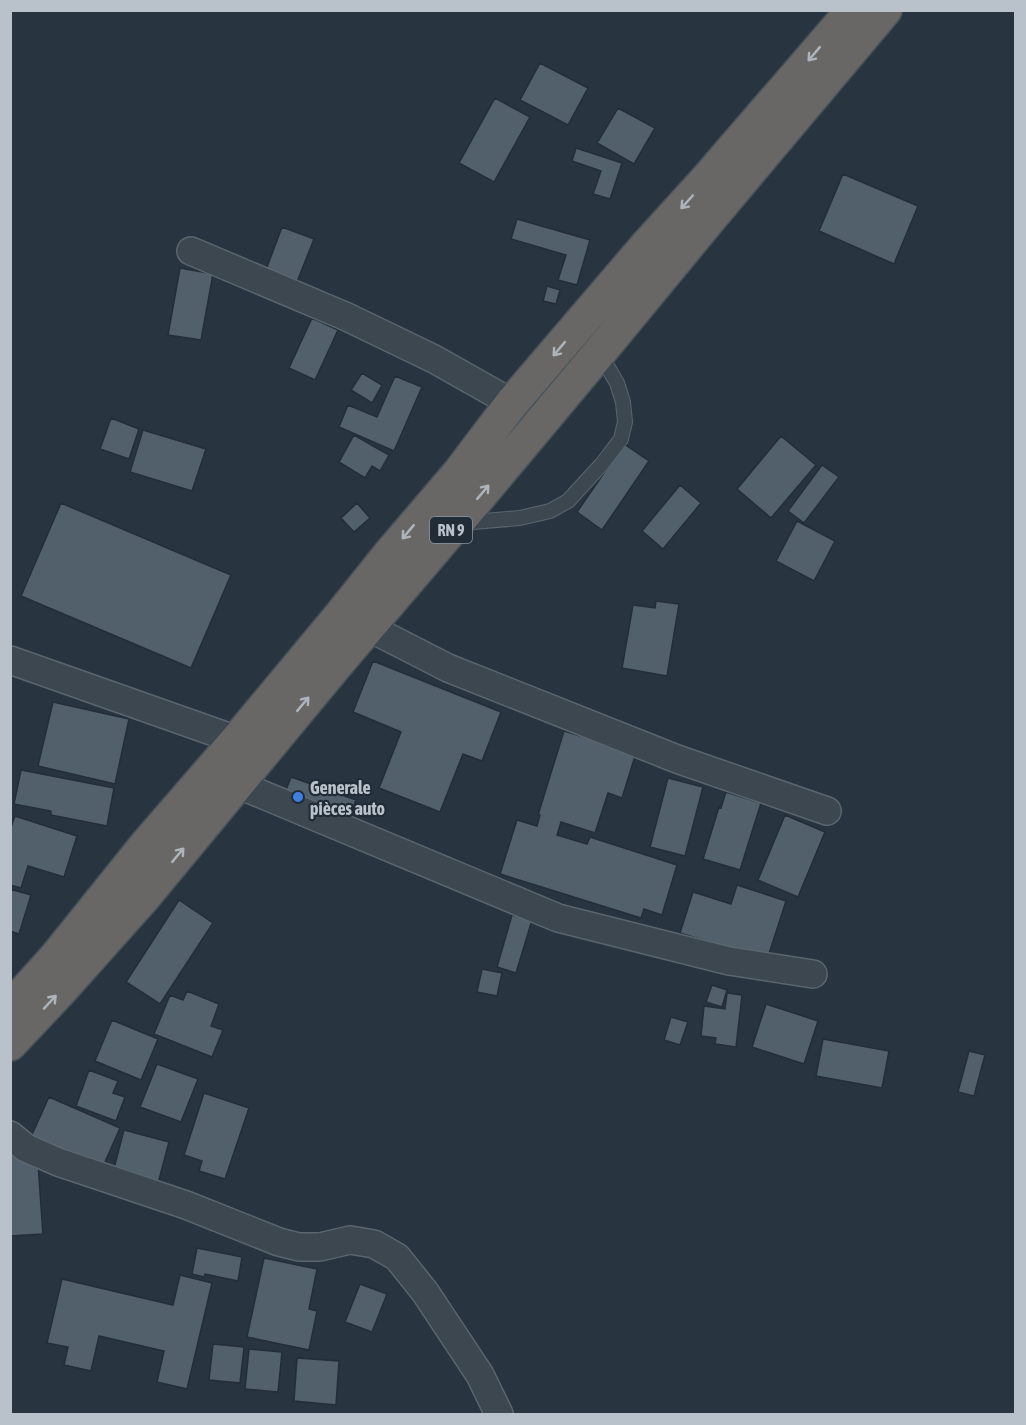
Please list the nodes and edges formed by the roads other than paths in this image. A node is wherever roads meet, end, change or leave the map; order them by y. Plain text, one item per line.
1 (853, 10) edge
2 (885, 10) edge
3 (191, 251) dead end
4 (599, 353) junction
5 (512, 403) junction
6 (456, 524) junction
7 (368, 627) junction
8 (10, 660) edge
9 (237, 740) junction
10 (237, 784) junction
11 (827, 811) dead end
12 (813, 974) dead end
13 (10, 1008) edge
14 (10, 1044) edge
15 (10, 1136) edge
16 (499, 1414) edge

1 -> 5 highway, RN 9
2 - 4 highway, RN 9
3 - 5 street
6 -> 4 highway, RN 9
4 - 6 lane
5 -> 9 highway, RN 9
6 - 7 highway, RN 9
10 -> 7 highway, RN 9
7 - 11 street
8 - 9 street
9 - 13 highway, RN 9
10 - 12 street
14 -> 10 highway, RN 9
15 - 16 street

